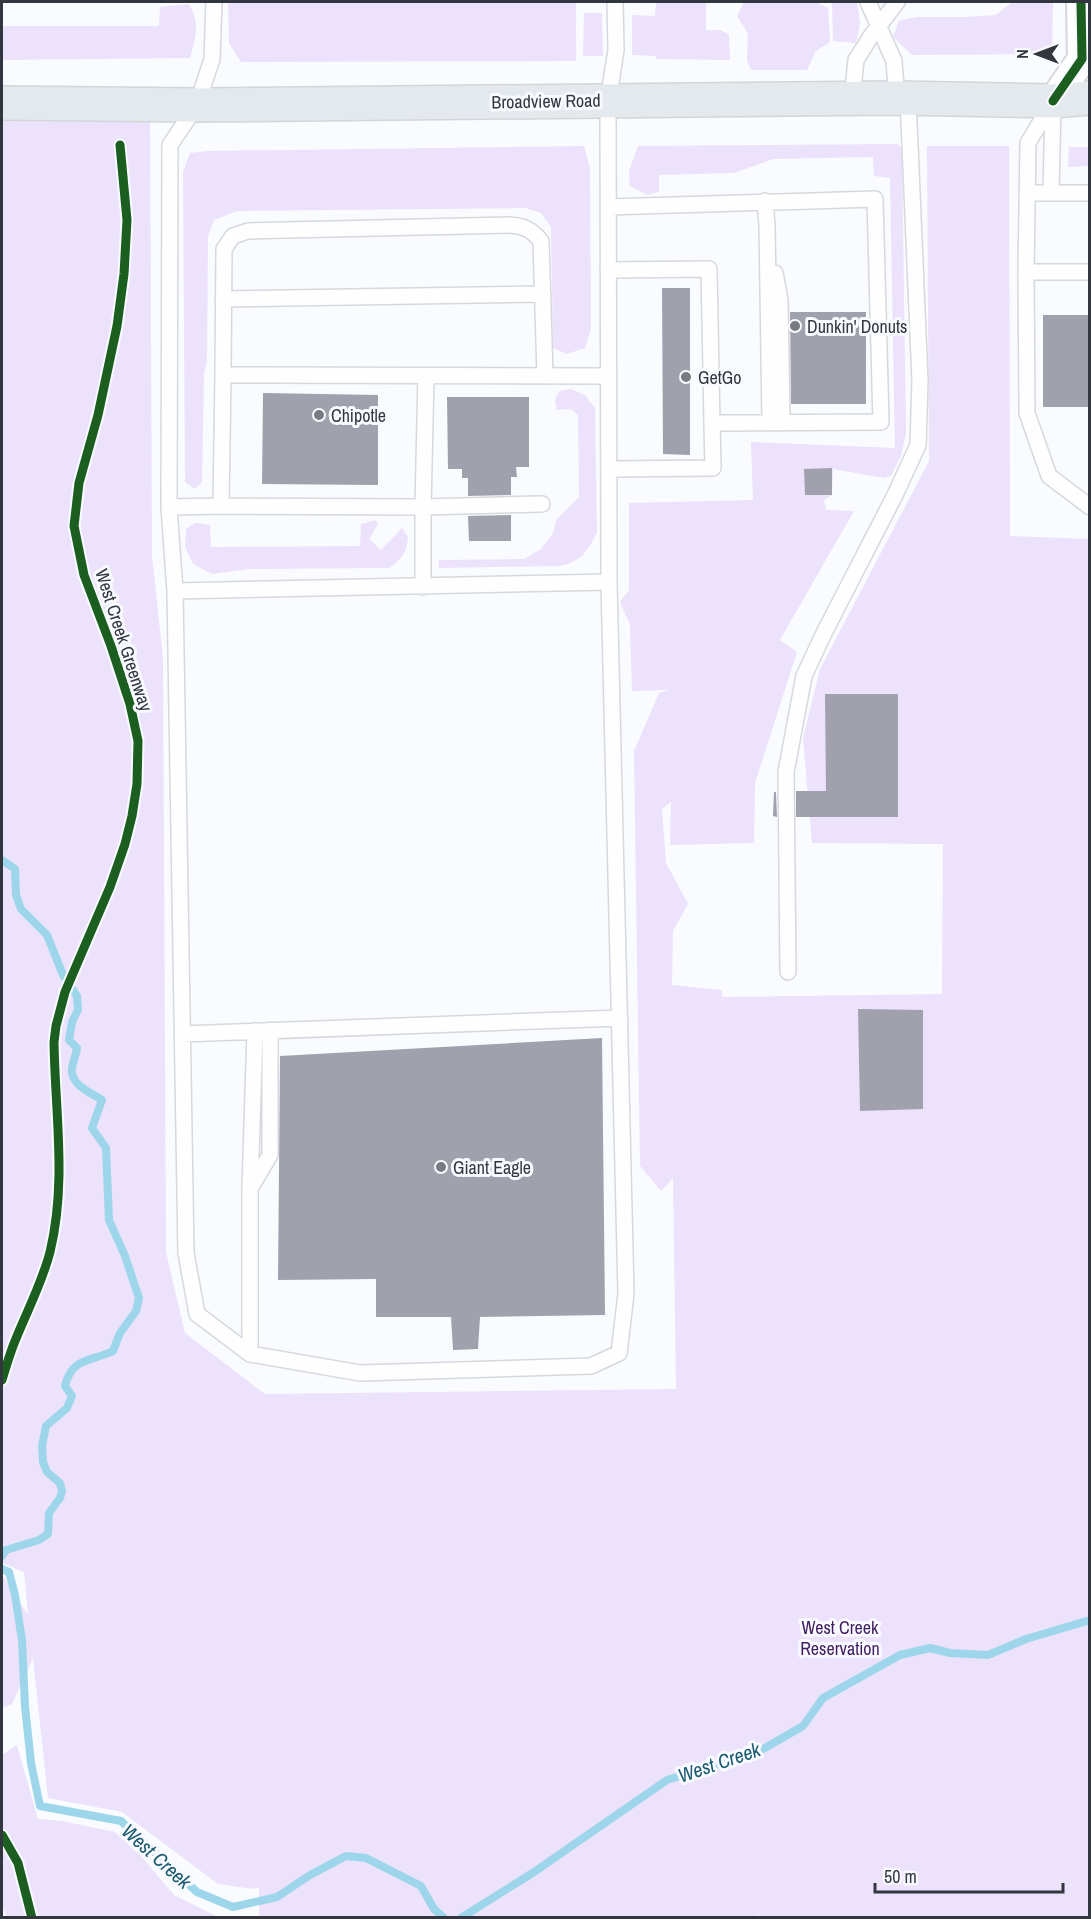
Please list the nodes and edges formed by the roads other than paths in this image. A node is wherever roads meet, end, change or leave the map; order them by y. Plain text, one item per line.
1 (214, 2) edge
2 (615, 2) edge
3 (897, 2) edge
4 (1081, 2) edge
5 (874, 8) edge
6 (852, 98) junction
7 (903, 98) junction
8 (1089, 98) edge
9 (608, 101) junction
10 (1053, 101) junction
11 (2, 103) edge
12 (198, 105) junction
13 (1027, 193) junction
14 (1051, 193) junction
15 (1089, 193) edge
16 (765, 201) junction
17 (608, 207) junction
18 (608, 270) junction
19 (1026, 272) junction
20 (1089, 272) edge
21 (543, 294) junction
22 (223, 298) junction
23 (222, 375) junction
24 (426, 376) junction
25 (545, 376) junction
26 (609, 376) junction
27 (776, 422) junction
28 (712, 423) junction
29 (609, 469) junction
30 (542, 504) dead end
31 (221, 506) junction
32 (169, 507) junction
33 (423, 507) junction
34 (1089, 507) edge
35 (609, 582) junction
36 (423, 587) junction
37 (175, 591) junction
38 (788, 972) dead end
39 (620, 1018) junction
40 (263, 1031) junction
41 (183, 1034) junction
42 (250, 1354) junction

1 - 12 lane
2 - 9 lane
3 - 5 lane
4 - 10 street
5 - 6 lane
5 - 7 lane
6 - 7 main road, Broadview Road
6 - 9 main road, Broadview Road
7 - 10 main road, Broadview Road
7 - 38 lane
8 - 10 main road, Broadview Road
9 - 12 main road, Broadview Road
9 - 17 lane
10 - 13 lane
10 - 14 lane
11 - 12 main road, Broadview Road
12 - 32 lane
13 - 14 lane
13 - 19 lane
14 - 15 lane
16 - 17 lane
16 - 27 lane
16 - 27 lane
17 - 18 lane
18 - 26 lane
18 - 28 lane
19 - 20 lane
19 - 34 lane
21 - 22 lane
21 - 22 lane
21 - 25 lane
22 - 23 lane
23 - 24 lane
23 - 31 lane
24 - 25 lane
24 - 33 lane
25 - 26 lane
26 - 29 lane
27 - 28 lane
28 - 29 lane
29 - 35 lane
30 - 33 lane
31 - 32 lane
31 - 33 lane
32 - 37 lane
33 - 36 lane
35 - 36 lane
35 - 39 lane
36 - 37 lane
37 - 41 lane
39 - 40 lane
39 - 42 lane
40 - 41 lane
40 - 42 lane
41 - 42 lane

